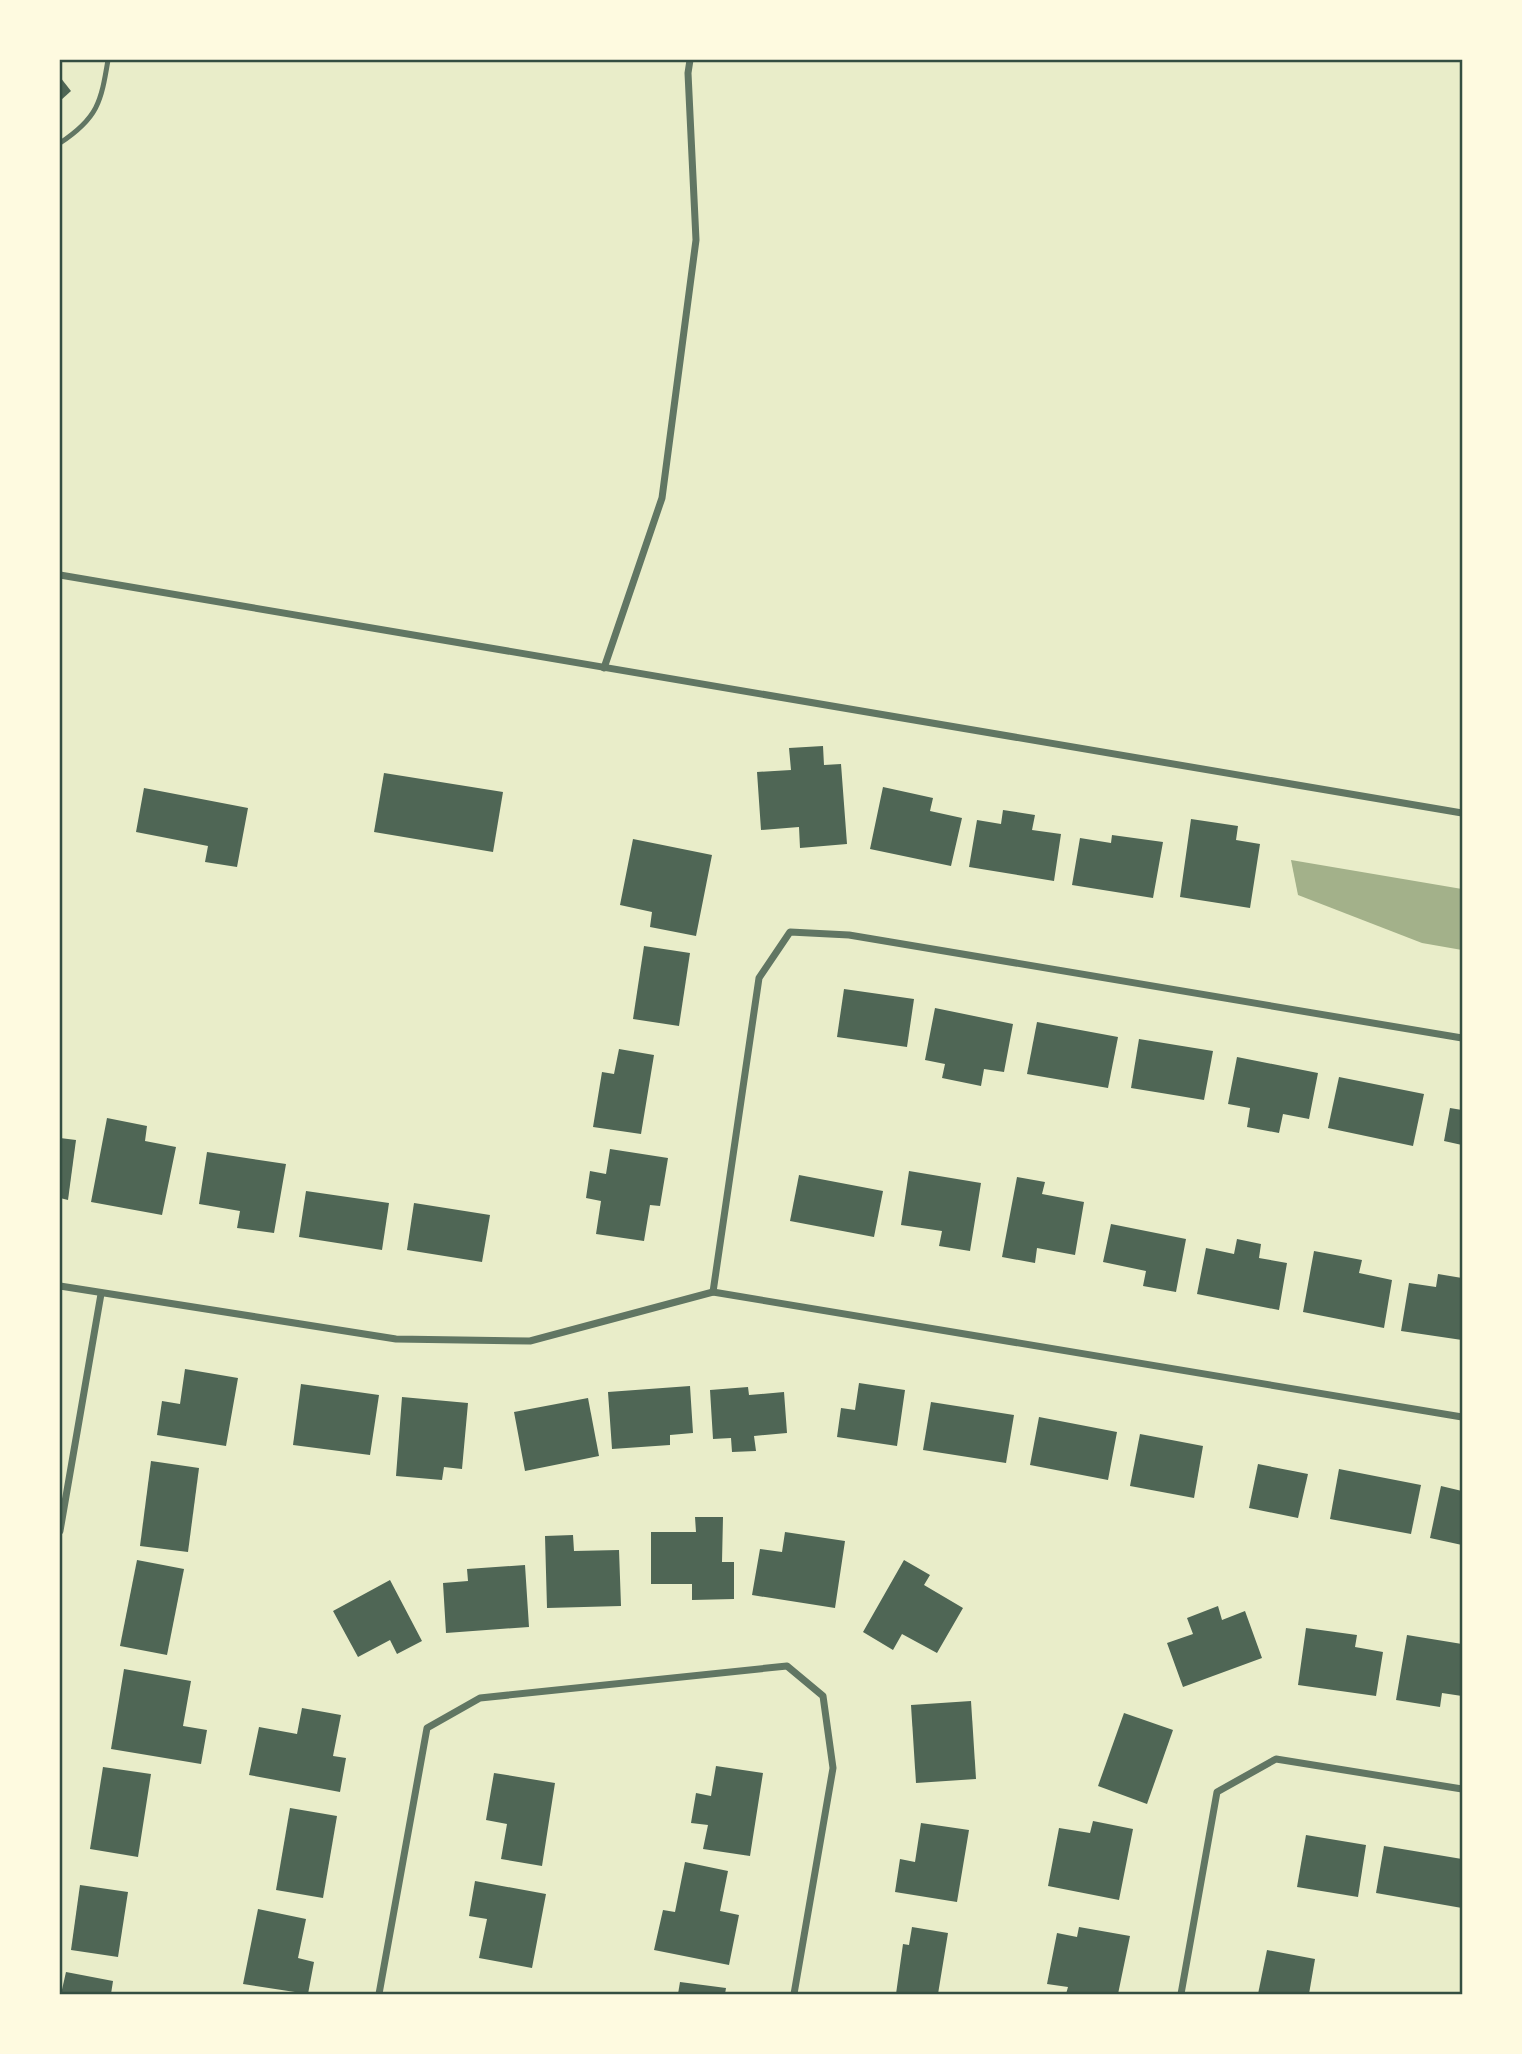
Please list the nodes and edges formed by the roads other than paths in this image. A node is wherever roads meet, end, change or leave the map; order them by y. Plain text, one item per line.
1 (108, 60) edge
2 (690, 60) edge
3 (60, 143) edge
4 (60, 575) edge
5 (604, 668) junction
6 (1462, 813) edge
7 (1462, 1038) edge
8 (60, 1286) edge
9 (713, 1292) junction
10 (101, 1294) junction
11 (1462, 1417) edge
12 (60, 1531) edge
13 (1462, 1789) edge
14 (379, 1994) edge
15 (794, 1994) edge
16 (1181, 1994) edge

1 - 3 lane
2 - 5 street
4 - 5 street
5 - 6 street
7 - 9 street
8 - 10 street
9 - 10 street
9 - 11 street
10 - 12 street
13 - 16 street
14 - 15 street

